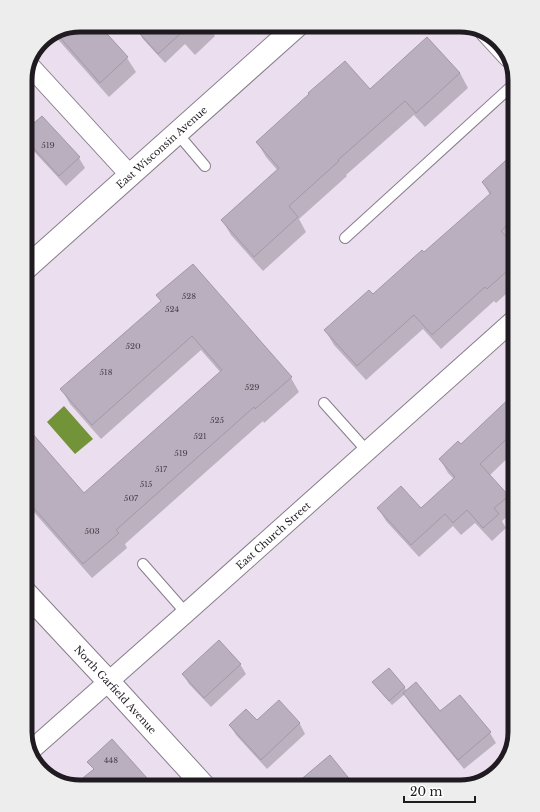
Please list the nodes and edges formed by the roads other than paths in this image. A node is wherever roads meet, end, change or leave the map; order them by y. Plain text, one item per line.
1 (290, 32) edge
2 (33, 70) edge
3 (508, 89) edge
4 (177, 133) junction
5 (205, 166) dead end
6 (130, 175) junction
7 (345, 238) dead end
8 (32, 263) edge
9 (508, 325) edge
10 (324, 403) dead end
11 (367, 451) junction
12 (143, 564) dead end
13 (32, 600) edge
14 (186, 613) junction
15 (109, 682) junction
16 (35, 747) edge
17 (199, 780) edge

1 - 4 street, East Wisconsin Avenue
2 - 6 street
3 - 7 lane
4 - 5 lane
4 - 6 street, East Wisconsin Avenue
6 - 8 street, East Wisconsin Avenue
9 - 11 street, East Church Street
10 - 11 lane
11 - 14 street, East Church Street
12 - 14 lane
13 - 15 street, North Garfield Avenue
14 - 15 street, East Church Street
15 - 16 street, East Church Street
15 - 17 street, North Garfield Avenue

